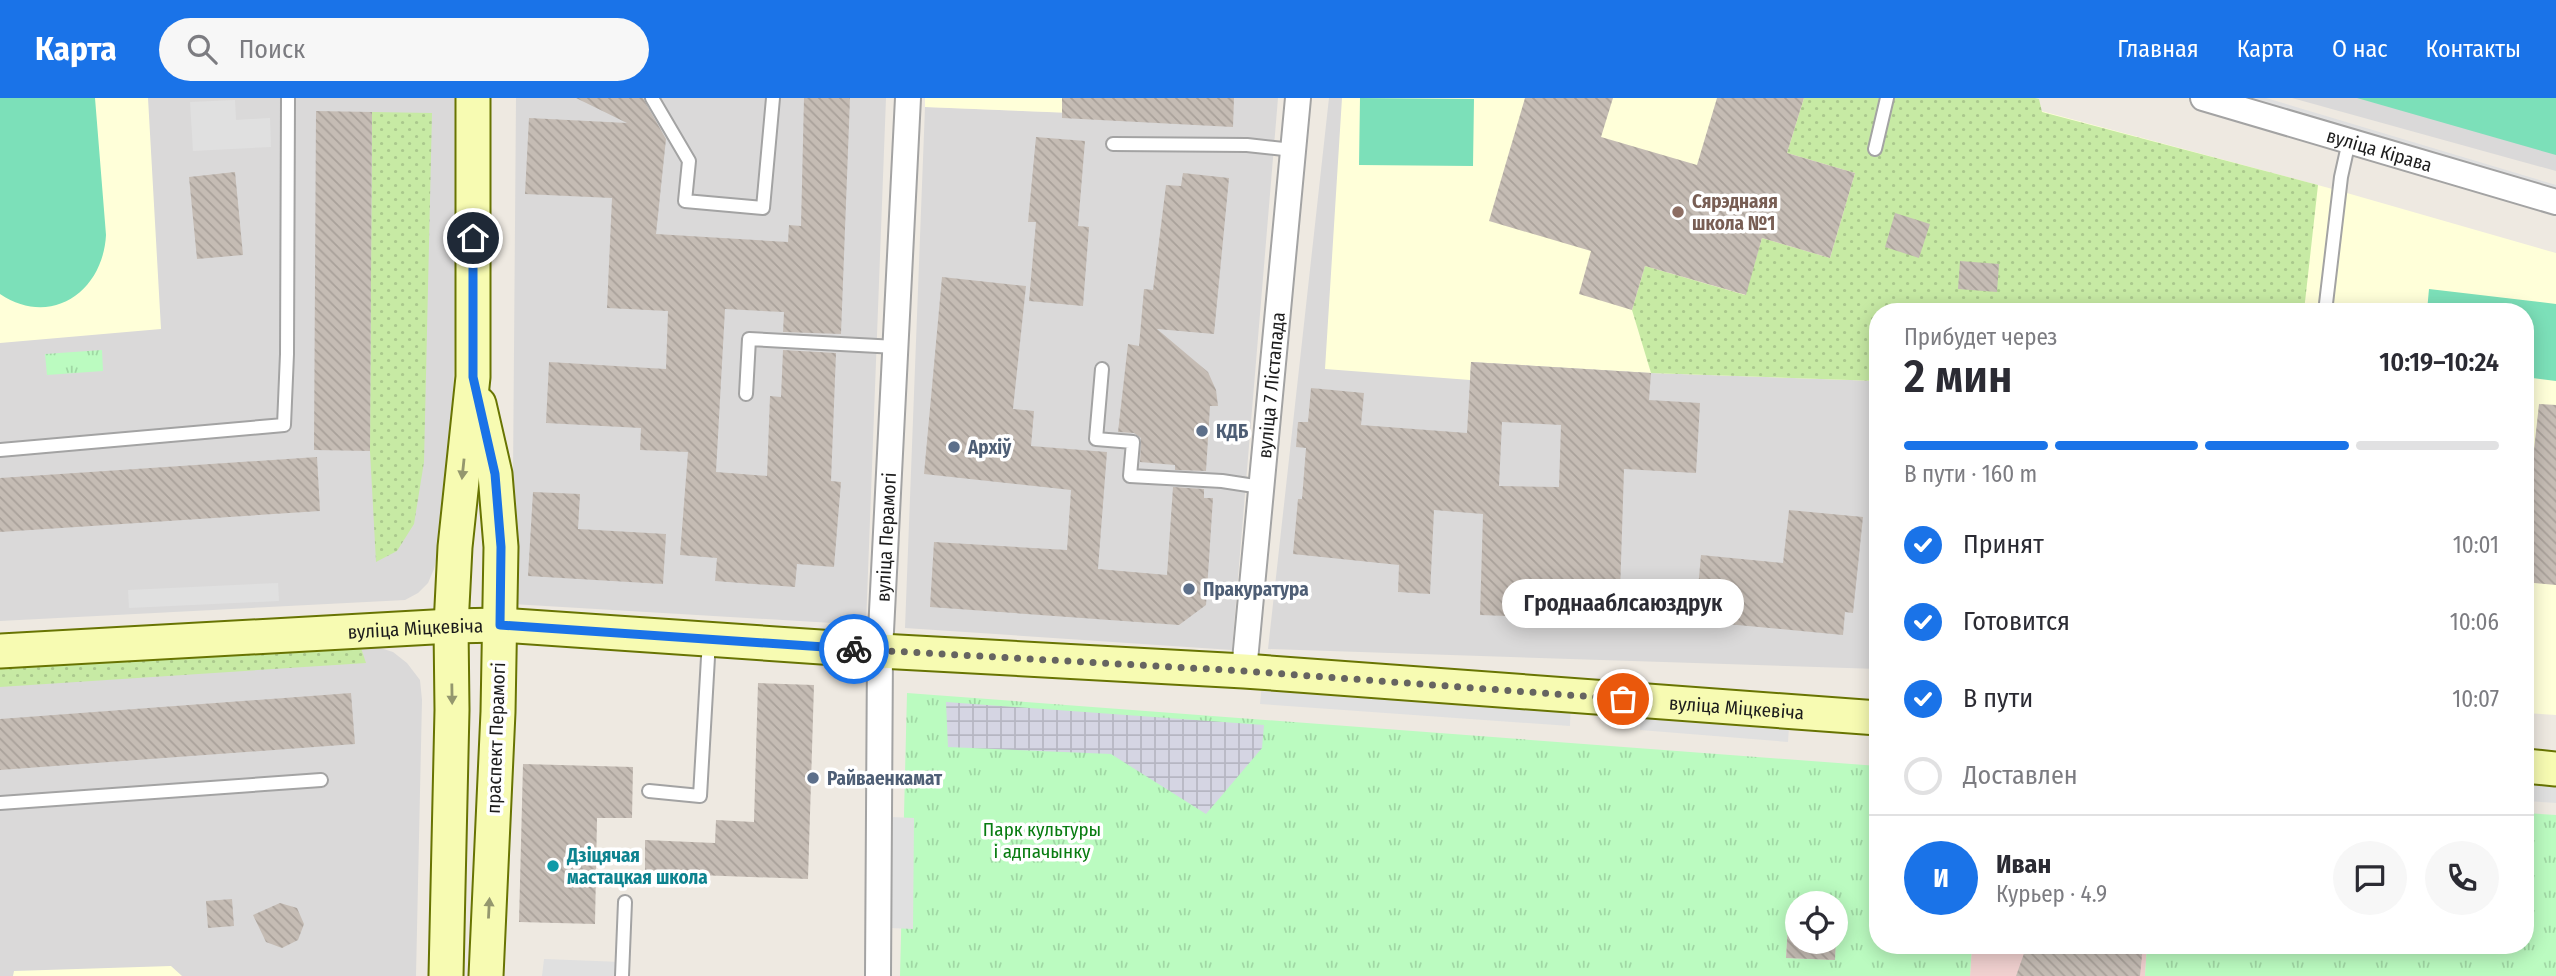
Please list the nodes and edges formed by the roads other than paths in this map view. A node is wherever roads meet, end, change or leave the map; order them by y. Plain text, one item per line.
1 (288, 98) edge
2 (473, 98) edge
3 (652, 98) edge
4 (773, 98) edge
5 (908, 98) edge
6 (1298, 98) edge
7 (1886, 98) edge
8 (2203, 98) edge
9 (2349, 141) junction
10 (1113, 144) dead end
11 (1875, 149) dead end
12 (1293, 150) junction
13 (2556, 202) edge
14 (2326, 303) edge
15 (895, 347) junction
16 (1102, 369) dead end
17 (473, 377) junction
18 (746, 394) dead end
19 (0, 450) edge
20 (1261, 488) junction
21 (500, 625) junction
22 (451, 626) junction
23 (709, 639) junction
24 (0, 651) edge
25 (880, 651) junction
26 (1244, 671) junction
27 (1869, 717) edge
28 (2534, 767) edge
29 (2556, 769) edge
30 (321, 780) dead end
31 (649, 791) dead end
32 (0, 803) edge
33 (625, 902) dead end
34 (446, 976) edge
35 (486, 976) edge
36 (622, 976) edge
37 (878, 976) edge

1 - 19 lane
2 - 17 main road, праспект Перамогі
3 - 4 lane
5 - 15 street, вуліца Перамогі
6 - 12 street, вуліца 7 Лістапада
7 - 11 lane
8 - 9 street, вуліца Кірава
9 - 13 street, вуліца Кірава
9 - 14 lane
10 - 12 lane
12 - 20 street, вуліца 7 Лістапада
15 - 18 lane
15 - 25 street, вуліца Перамогі
16 - 20 lane
17 - 21 main road, праспект Перамогі
17 -> 22 main road, праспект Перамогі
20 - 26 street, вуліца 7 Лістапада
21 - 22 main road, вуліца Міцкевіча
21 - 23 main road, вуліца Міцкевіча
35 -> 21 main road, праспект Перамогі
22 - 24 main road, вуліца Міцкевіча
22 -> 34 main road, праспект Перамогі
23 - 25 main road, вуліца Міцкевіча
23 - 31 lane
25 - 26 main road, вуліца Міцкевіча
25 - 37 street, вуліца Перамогі
26 - 27 main road, вуліца Міцкевіча
28 - 29 main road
30 - 32 lane
33 - 36 lane

